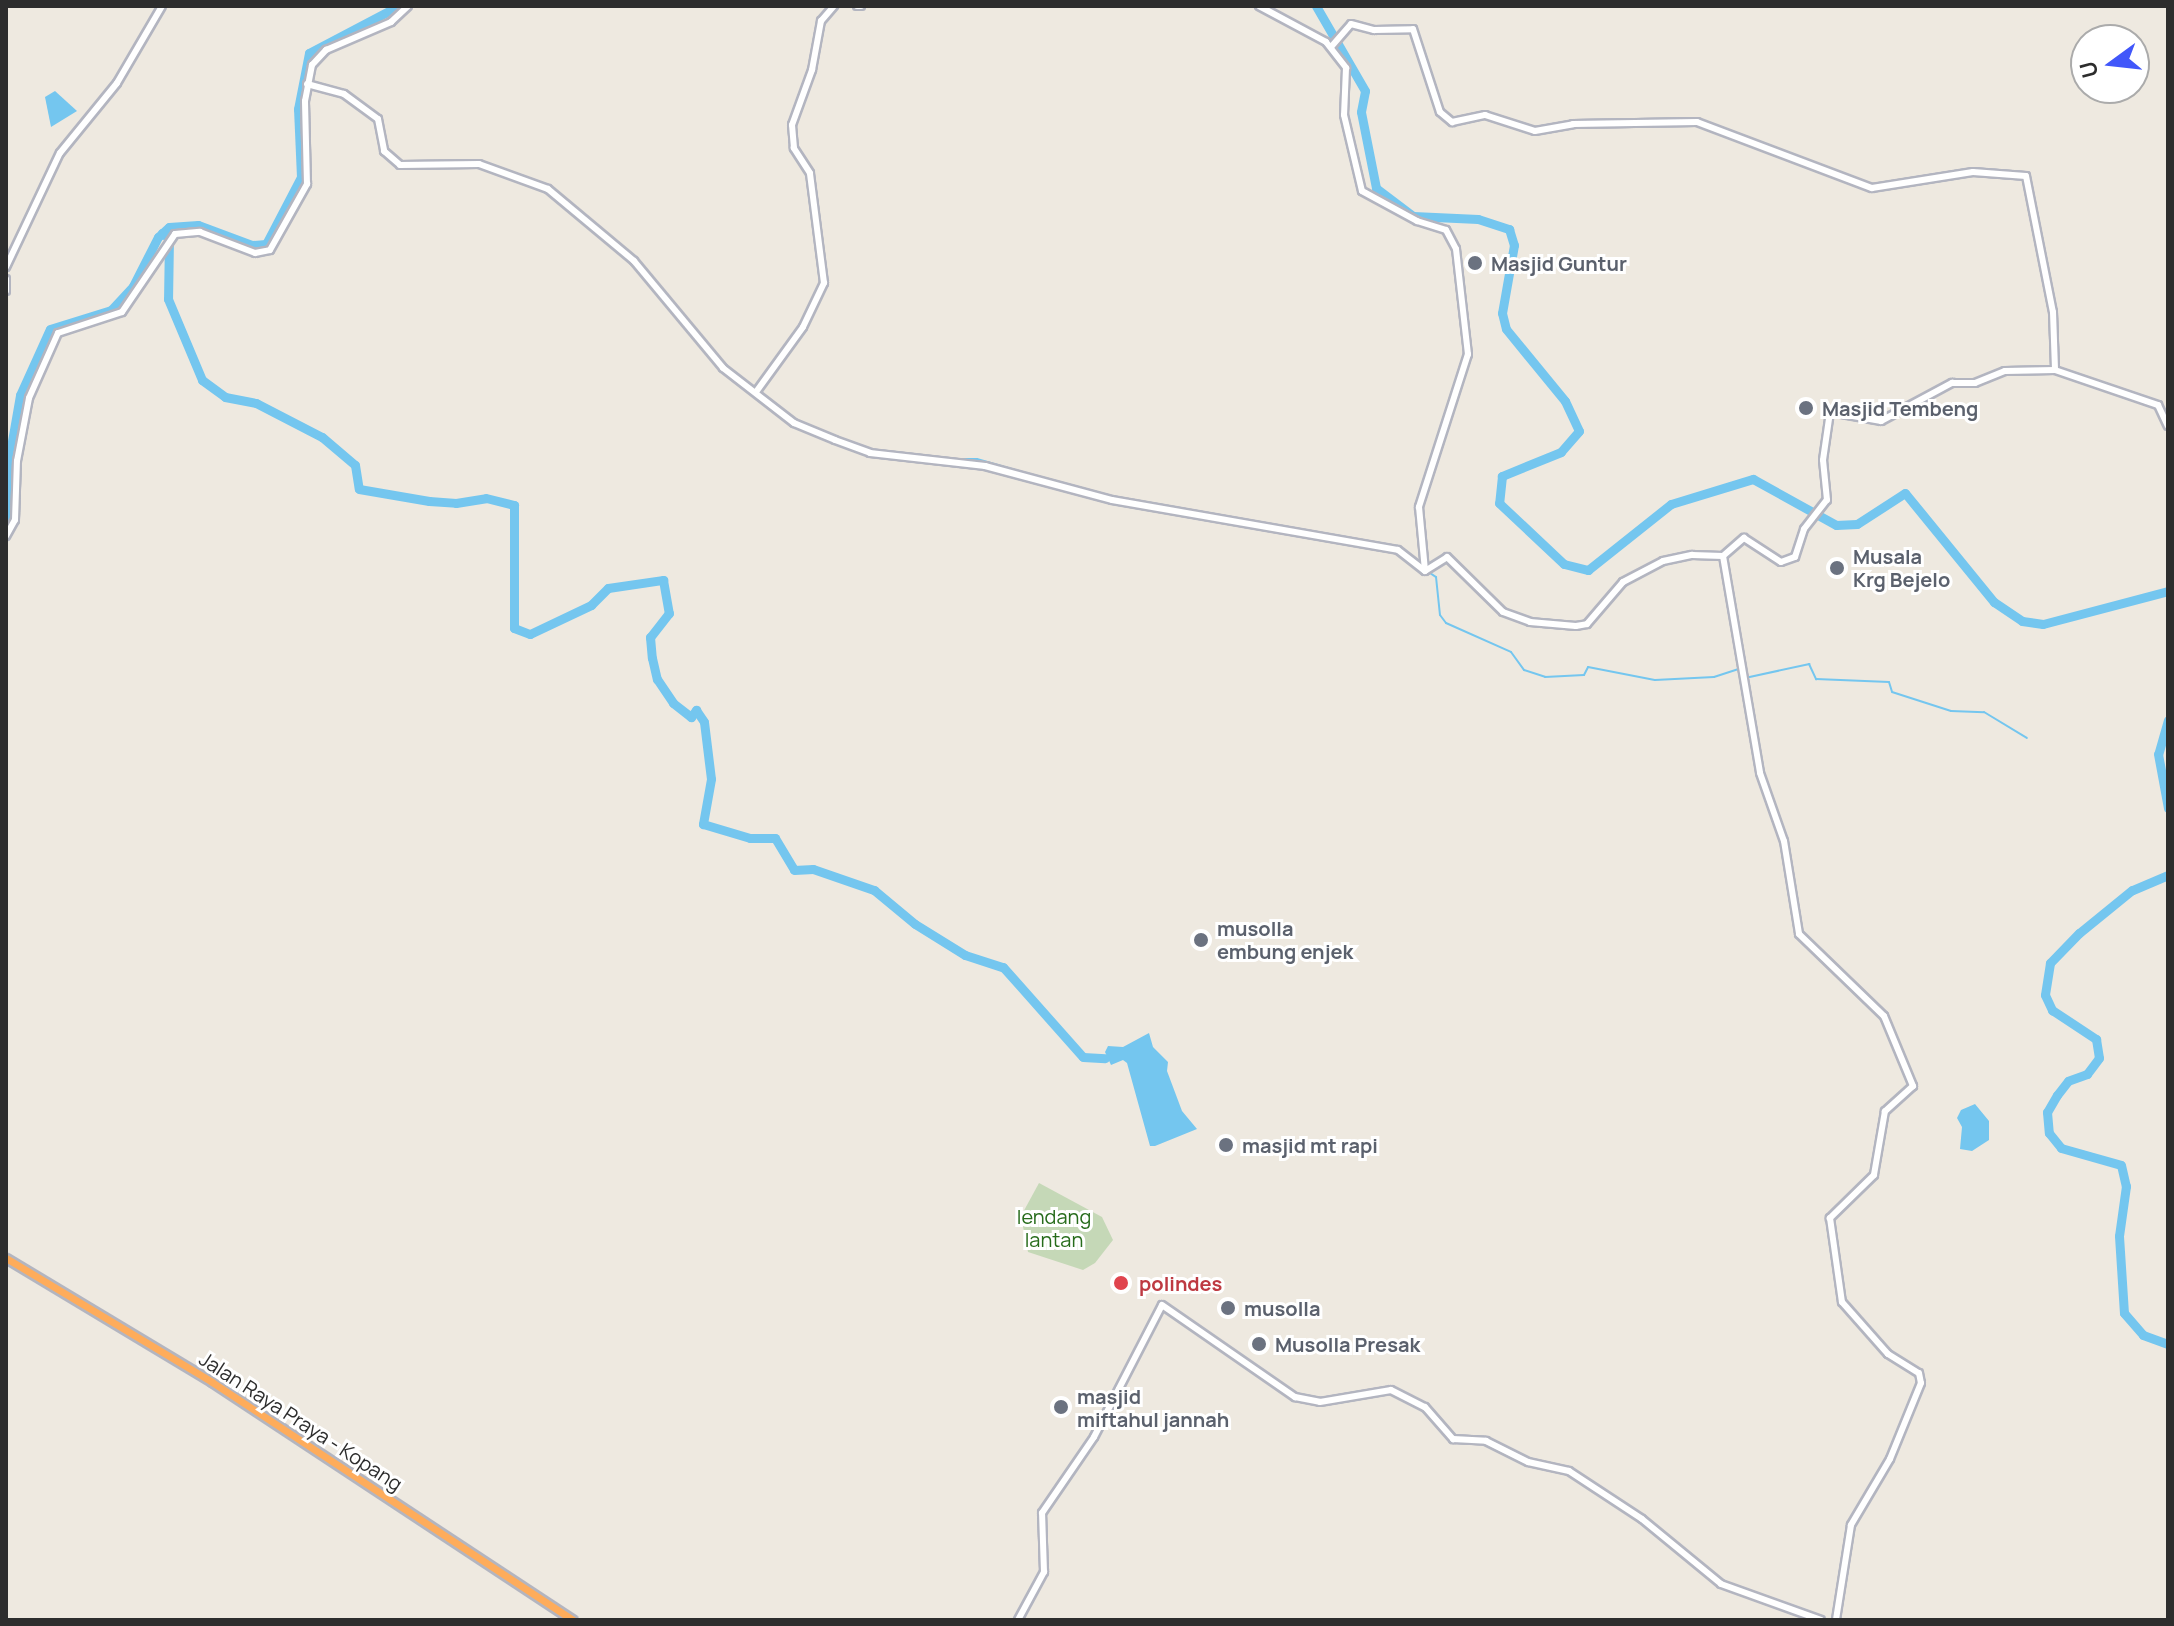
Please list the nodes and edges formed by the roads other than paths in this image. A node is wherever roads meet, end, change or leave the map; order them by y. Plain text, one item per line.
1 (162, 6) edge
2 (408, 6) edge
3 (834, 6) edge
4 (1259, 6) edge
5 (1332, 45) junction
6 (307, 84) junction
7 (6, 267) edge
8 (6, 279) edge
9 (6, 291) edge
10 (2055, 370) junction
11 (756, 392) junction
12 (2168, 426) edge
13 (6, 536) edge
14 (1723, 556) junction
15 (1425, 571) junction
16 (6, 1258) edge
17 (573, 1620) edge
18 (1018, 1620) edge
19 (1821, 1620) edge
20 (1836, 1620) edge

1 - 7 street
2 - 6 street
3 - 11 street
4 - 5 street
5 - 10 street
5 - 15 street
6 - 11 street
6 - 13 street
8 - 9 street
10 - 12 street
10 - 14 street
11 - 15 street
14 - 15 street
14 - 20 street
16 - 17 highway, Jalan Raya Praya - Kopang
18 - 19 street

